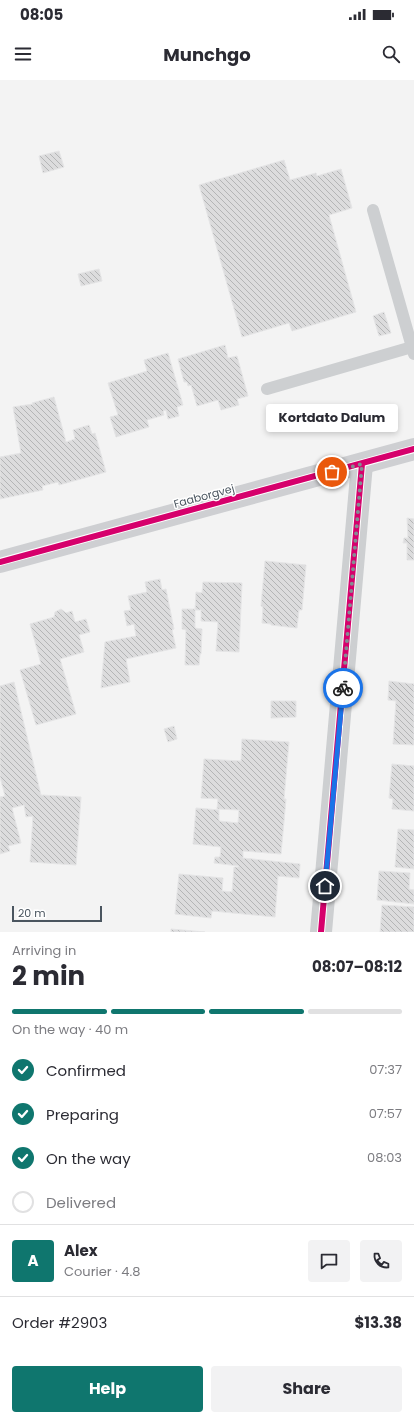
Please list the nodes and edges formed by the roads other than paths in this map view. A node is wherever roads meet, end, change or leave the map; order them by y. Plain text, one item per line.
1 (373, 210) dead end
2 (413, 351) edge
3 (267, 389) dead end
4 (414, 449) edge
5 (362, 464) junction
6 (0, 562) edge
7 (321, 932) edge

1 - 2 lane
2 - 3 lane
4 - 5 main road, Faaborgvej
5 - 6 main road, Faaborgvej
5 - 7 street

